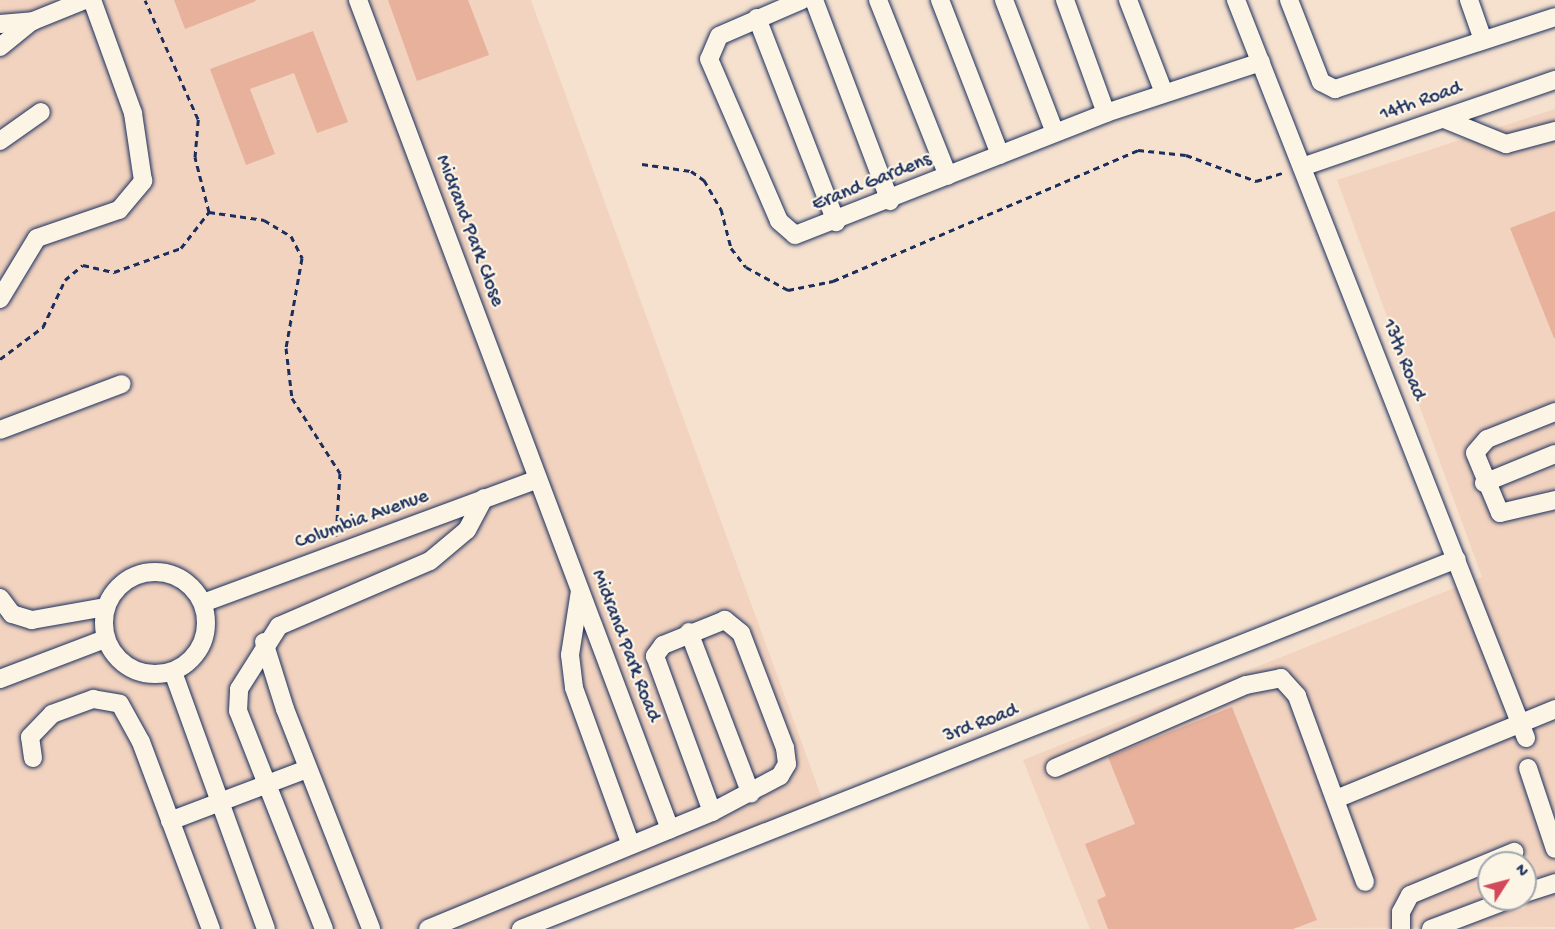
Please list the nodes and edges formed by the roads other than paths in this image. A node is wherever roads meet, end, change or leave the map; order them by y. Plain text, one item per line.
1 (85, 0) edge
2 (92, 0) edge
3 (358, 0) edge
4 (802, 0) edge
5 (814, 0) edge
6 (878, 0) edge
7 (940, 0) edge
8 (1004, 0) edge
9 (1065, 0) edge
10 (1128, 0) edge
11 (1236, 0) edge
12 (1288, 0) edge
13 (1468, 0) edge
14 (1555, 17) edge
15 (757, 18) junction
16 (33, 21) junction
17 (0, 24) edge
18 (1483, 40) junction
19 (0, 47) edge
20 (1261, 63) junction
21 (1555, 80) edge
22 (1164, 93) junction
23 (41, 112) dead end
24 (1106, 113) junction
25 (1444, 118) junction
26 (1555, 131) edge
27 (1055, 133) junction
28 (0, 141) edge
29 (1000, 155) junction
30 (1301, 165) junction
31 (948, 176) junction
32 (890, 201) junction
33 (836, 222) junction
34 (0, 299) edge
35 (122, 384) dead end
36 (1555, 412) edge
37 (0, 430) edge
38 (1555, 454) edge
39 (538, 479) junction
40 (1484, 483) junction
41 (484, 498) junction
42 (1555, 500) edge
43 (1457, 559) junction
44 (580, 591) junction
45 (0, 598) edge
46 (203, 603) junction
47 (105, 607) junction
48 (689, 632) junction
49 (105, 639) junction
50 (264, 642) junction
51 (172, 672) junction
52 (0, 679) edge
53 (1555, 709) edge
54 (1523, 730) junction
55 (33, 758) dead end
56 (1055, 768) dead end
57 (1528, 768) dead end
58 (307, 769) junction
59 (265, 785) junction
60 (751, 794) junction
61 (1336, 799) junction
62 (221, 802) junction
63 (712, 812) junction
64 (170, 821) junction
65 (670, 829) junction
66 (630, 843) junction
67 (1555, 849) edge
68 (1477, 867) edge
69 (1365, 882) dead end
70 (1555, 883) edge
71 (1537, 890) edge
72 (1478, 911) edge
73 (211, 929) edge
74 (266, 929) edge
75 (324, 929) edge
76 (371, 929) edge
77 (428, 929) edge
78 (521, 929) edge
79 (1401, 929) edge
80 (1431, 929) edge

1 - 16 street
2 - 34 street
3 - 39 street, Midrand Park Close
4 - 15 street, Erand Gardens
5 - 32 street
6 - 31 street
7 - 29 street
8 - 27 street
9 - 24 street
10 - 22 street
11 - 20 street, 13th Road
12 - 18 street
13 - 18 street
14 - 18 street
15 - 33 street
15 - 33 street, Erand Gardens
16 - 17 street
16 - 19 street
20 - 22 street, Erand Gardens
20 - 30 street, 13th Road
21 - 25 street, 14th Road
22 - 24 street, Erand Gardens
23 - 28 street
24 - 27 street, Erand Gardens
25 - 26 street
25 - 30 street, 14th Road
27 - 29 street, Erand Gardens
29 - 31 street, Erand Gardens
30 - 43 street, 13th Road
31 - 32 street, Erand Gardens
32 - 33 street, Erand Gardens
35 - 37 street
36 - 40 street
38 - 40 street
39 - 41 street, Columbia Avenue
39 - 44 street, Midrand Park Road
40 - 42 street
41 - 46 street, Columbia Avenue
41 - 50 street
43 - 54 street, 13th Road
43 - 78 street, 3rd Road
44 - 65 street, Midrand Park Road
44 - 66 street
45 - 47 street
46 - 47 street
46 - 51 street
47 - 49 street
48 - 60 street
48 - 60 street
48 - 63 street
49 - 51 street
49 - 52 street
50 - 58 street
50 - 59 street
51 - 62 street
53 - 54 street
54 - 61 street
55 - 64 street
56 - 61 street
57 - 67 street
58 - 59 street
58 - 76 street
59 - 62 street
59 - 75 street
60 - 63 street
61 - 69 street
62 - 64 street
62 - 74 street
63 - 65 street
64 - 73 street
65 - 66 street
66 - 77 street
68 - 79 street
70 - 71 street
72 - 80 street

